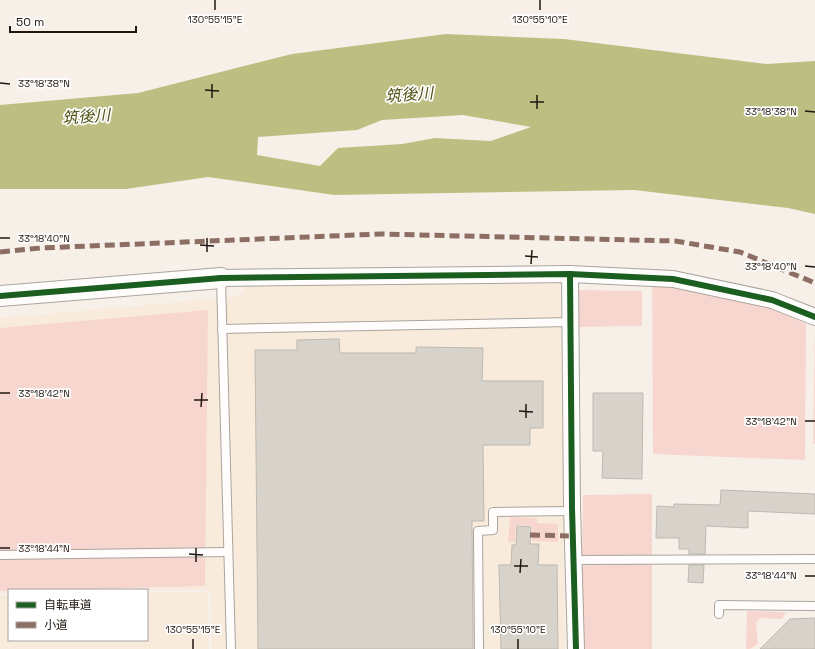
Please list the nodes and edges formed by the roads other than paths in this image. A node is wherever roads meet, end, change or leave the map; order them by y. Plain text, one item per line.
1 (570, 274) junction
2 (221, 278) junction
3 (0, 296) edge
4 (815, 317) edge
5 (570, 322) junction
6 (222, 329) junction
7 (572, 511) junction
8 (228, 552) junction
9 (0, 555) edge
10 (815, 559) edge
11 (573, 560) junction
12 (815, 606) edge
13 (719, 614) dead end
14 (231, 649) edge
15 (479, 649) edge
16 (576, 649) edge

1 - 2 street
1 - 4 street
1 - 5 street
2 - 3 street
2 - 6 lane
5 - 6 lane
5 - 7 street
6 - 8 lane
7 - 11 street
7 - 15 lane
8 - 9 lane
8 - 14 lane
10 - 11 lane
11 - 16 street
12 - 13 lane

